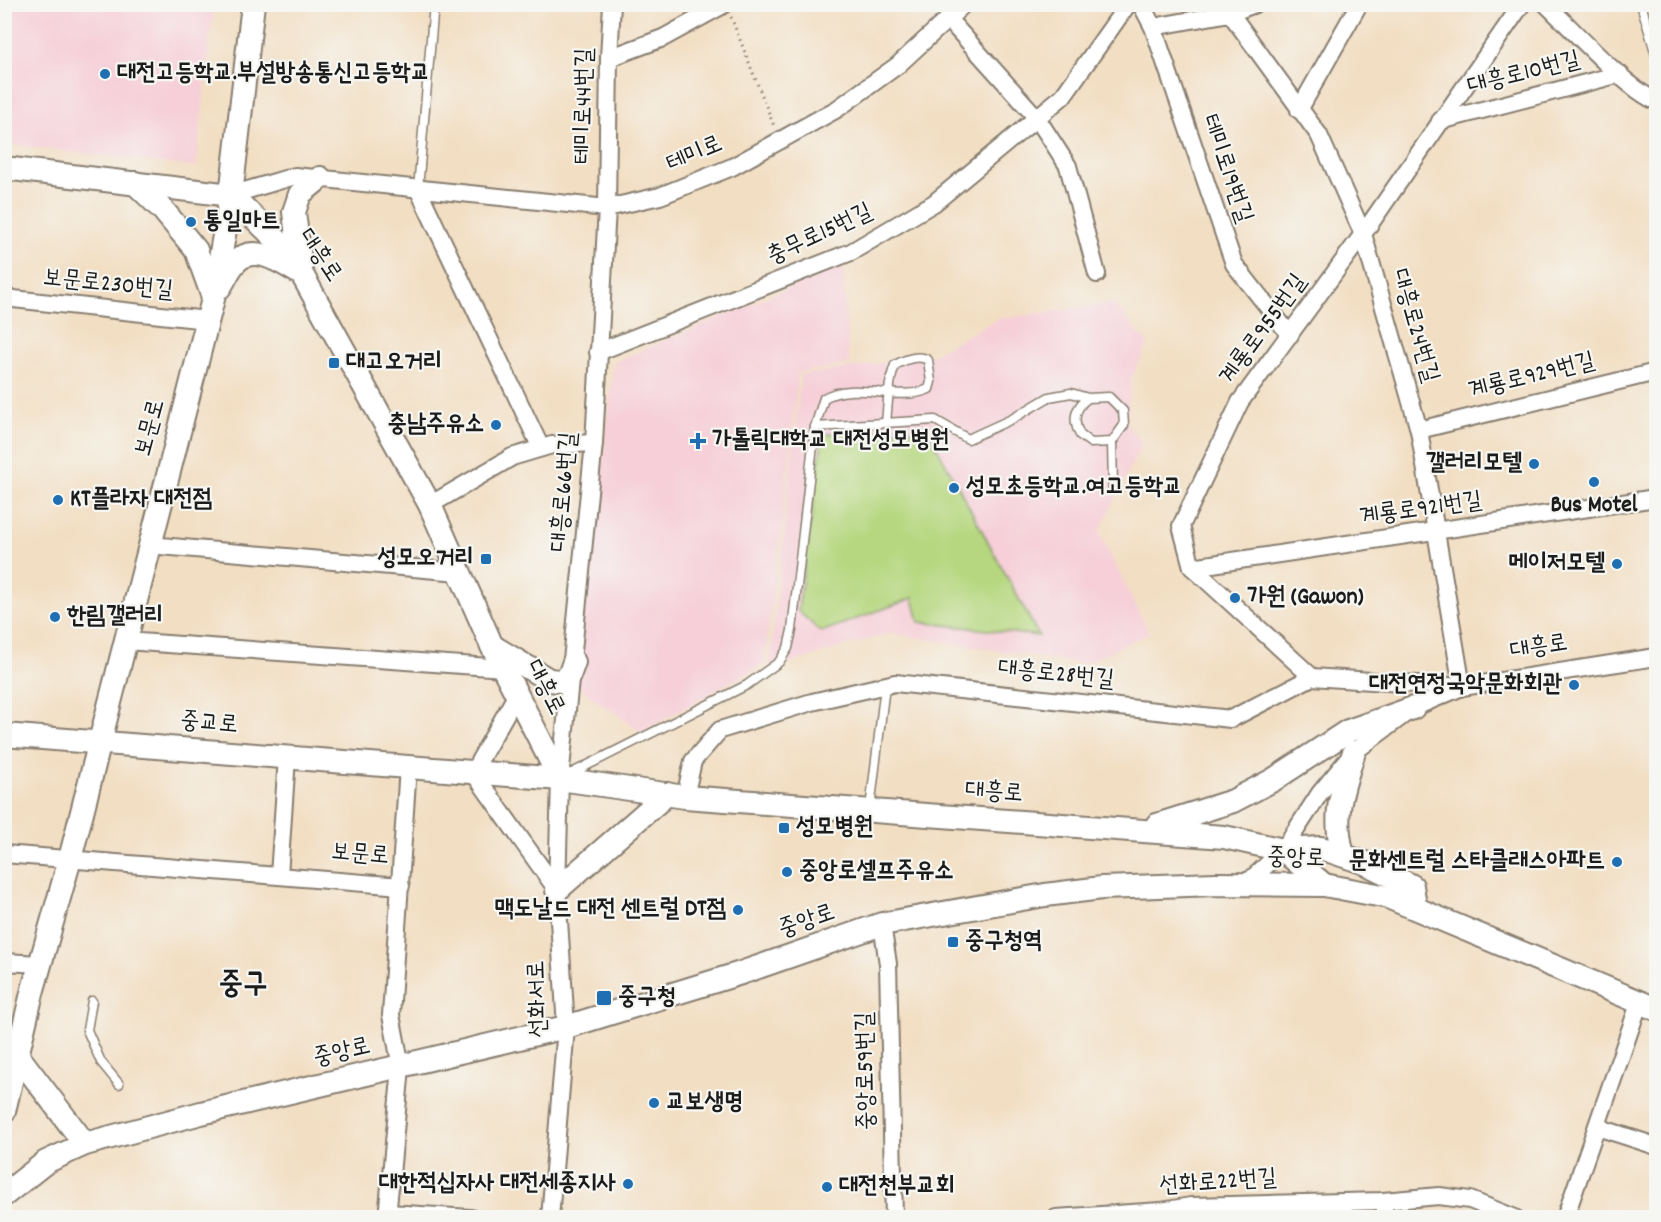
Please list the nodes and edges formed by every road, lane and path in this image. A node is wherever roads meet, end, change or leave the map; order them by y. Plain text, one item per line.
1 (253, 4) edge
2 (434, 4) edge
3 (612, 4) edge
4 (964, 4) edge
5 (1128, 4) edge
6 (1142, 4) edge
7 (1255, 4) edge
8 (1359, 4) edge
9 (1522, 4) edge
10 (1546, 4) edge
11 (1641, 4) edge
12 (1233, 9) edge
13 (728, 10) edge
14 (949, 20) junction
15 (1153, 27) junction
16 (1656, 55) edge
17 (609, 58) junction
18 (1620, 74) junction
19 (1656, 101) edge
20 (1299, 110) junction
21 (1036, 118) junction
22 (1440, 121) junction
23 (780, 141) junction
24 (4, 168) edge
25 (320, 178) junction
26 (135, 183) junction
27 (418, 189) junction
28 (231, 195) junction
29 (607, 208) junction
30 (1363, 234) junction
31 (1098, 274) dead end
32 (302, 275) junction
33 (4, 298) edge
34 (210, 309) junction
35 (1290, 335) junction
36 (598, 352) junction
37 (1656, 372) edge
38 (889, 392) junction
39 (1088, 398) junction
40 (886, 423) junction
41 (814, 427) junction
42 (1419, 430) junction
43 (1112, 442) junction
44 (594, 443) junction
45 (541, 448) junction
46 (1113, 487) dead end
47 (1656, 498) edge
48 (430, 505) junction
49 (1436, 532) junction
50 (149, 545) junction
51 (1192, 567) junction
52 (459, 572) junction
53 (125, 641) junction
54 (492, 646) junction
55 (1656, 657) edge
56 (574, 662) junction
57 (504, 668) junction
58 (1312, 677) junction
59 (885, 686) junction
60 (1462, 687) junction
61 (517, 694) junction
62 (1413, 708) junction
63 (4, 735) edge
64 (100, 742) junction
65 (1354, 752) junction
66 (287, 757) junction
67 (408, 767) junction
68 (473, 772) junction
69 (560, 779) junction
70 (676, 796) junction
71 (869, 813) junction
72 (1137, 829) junction
73 (1283, 850) junction
74 (4, 854) edge
75 (1343, 855) junction
76 (70, 859) junction
77 (279, 876) junction
78 (1246, 884) junction
79 (1324, 885) junction
80 (401, 886) junction
81 (558, 890) junction
82 (1415, 906) junction
83 (882, 924) junction
84 (4, 962) edge
85 (41, 964) junction
86 (92, 1000) dead end
87 (1648, 1005) edge
88 (566, 1027) junction
89 (14, 1046) edge
90 (400, 1067) junction
91 (119, 1083) dead end
92 (4, 1111) edge
93 (1597, 1127) junction
94 (85, 1144) junction
95 (1656, 1146) edge
96 (4, 1195) edge
97 (1384, 1209) edge
98 (1162, 1214) edge
99 (388, 1215) edge
100 (471, 1218) edge
101 (550, 1218) edge
102 (894, 1218) edge
103 (1056, 1218) edge
104 (1515, 1218) edge
105 (1565, 1218) edge

1 - 28 main road, 보문로
2 - 27 lane
3 - 17 street, 테미로44번길
4 - 14 street, 테미로
5 - 21 street, 충무로15번길
6 - 15 street, 테미로19번길
7 - 12 street
8 - 20 street
9 - 22 street, 계룡로955번길
10 - 18 street, 대흥로10번길
11 - 16 lane
12 - 15 street
12 - 20 street, 대흥로24번길
13 - 17 street
13 - 23 path
14 - 21 street
14 - 23 street, 테미로
15 - 35 street, 테미로19번길
17 - 29 street, 테미로44번길
18 - 19 street, 대흥로10번길
18 - 22 street, 대흥로10번길
20 - 30 street, 대흥로24번길
21 - 31 street
21 - 36 street, 충무로15번길
22 - 30 street, 계룡로955번길
23 - 29 street, 테미로
24 - 26 main road
25 - 27 street, 테미로
25 - 28 street, 테미로
25 - 32 main road
26 - 28 main road
26 - 34 main road
27 - 29 street, 테미로
27 - 45 street
28 - 32 main road, 대흥로
28 - 34 main road, 보문로
29 - 36 street, 대흥로66번길
30 - 35 street, 계룡로955번길
30 - 42 street, 대흥로24번길
32 - 34 main road
32 - 48 main road, 대흥로
33 - 34 street, 보문로230번길
34 - 50 main road, 보문로
35 - 51 street, 계룡로955번길
36 - 44 street, 대흥로66번길
37 - 42 street, 계룡로929번길
38 - 38 lane
38 - 40 lane
38 - 41 lane
39 - 40 lane
39 - 43 lane
39 - 43 lane
40 - 41 lane
41 - 69 lane
42 - 49 street, 대흥로24번길
43 - 46 lane
44 - 45 street
44 - 56 street, 대흥로66번길
45 - 48 street
47 - 49 street, 계룡로921번길
48 - 52 main road, 대흥로
49 - 51 street, 계룡로921번길
49 - 60 street, 대흥로24번길
50 - 52 street
50 - 53 main road, 보문로
51 - 58 street
52 - 54 main road, 대흥로
53 - 57 street
53 - 64 main road, 보문로
54 - 56 main road
54 - 57 main road, 대흥로
55 - 60 street, 대흥로
56 - 69 street, 대흥로66번길
57 - 61 main road, 대흥로
58 - 59 street, 대흥로28번길
58 - 60 street
59 - 70 street, 대흥로28번길
59 - 71 lane
60 - 62 street, 대흥로
61 - 68 street
61 - 69 main road, 대흥로
62 - 65 street, 대흥로
62 - 72 main road
63 - 64 main road, 중교로
64 - 66 main road, 중교로
64 - 76 main road, 보문로
65 - 73 street, 대흥로
65 - 75 main road
66 - 67 main road, 중교로
66 - 77 street
67 - 68 main road, 중교로
67 - 80 street
68 - 69 main road, 중교로
68 - 81 street
69 - 70 main road, 대흥로
69 - 81 street, 선화서로
70 - 71 main road, 대흥로
70 - 81 main road
71 - 72 main road, 대흥로
72 - 73 main road, 대흥로
73 - 75 main road
73 - 78 street
73 - 79 main road, 대흥로
74 - 76 street
75 - 82 main road
76 - 77 street, 보문로
76 - 85 main road, 보문로
77 - 80 street, 보문로
78 - 79 main road, 중앙로
78 - 83 main road, 중앙로
79 - 82 main road, 중앙로
80 - 90 street
81 - 88 street, 선화서로
82 - 87 main road, 중앙로
83 - 88 main road, 중앙로
83 - 102 street, 중앙로59번길
84 - 85 street
85 - 89 main road, 보문로
86 - 91 lane
87 - 93 street, 중앙로
88 - 90 main road, 중앙로
88 - 101 street, 선화서로
89 - 92 main road, 보문로
89 - 94 main road
90 - 94 main road, 중앙로
90 - 99 street
93 - 95 street
93 - 105 street, 중앙로
94 - 96 main road, 중앙로
97 - 98 street, 선화로22번길
97 - 104 street, 선화로22번길
98 - 103 street, 선화로22번길
99 - 100 street

